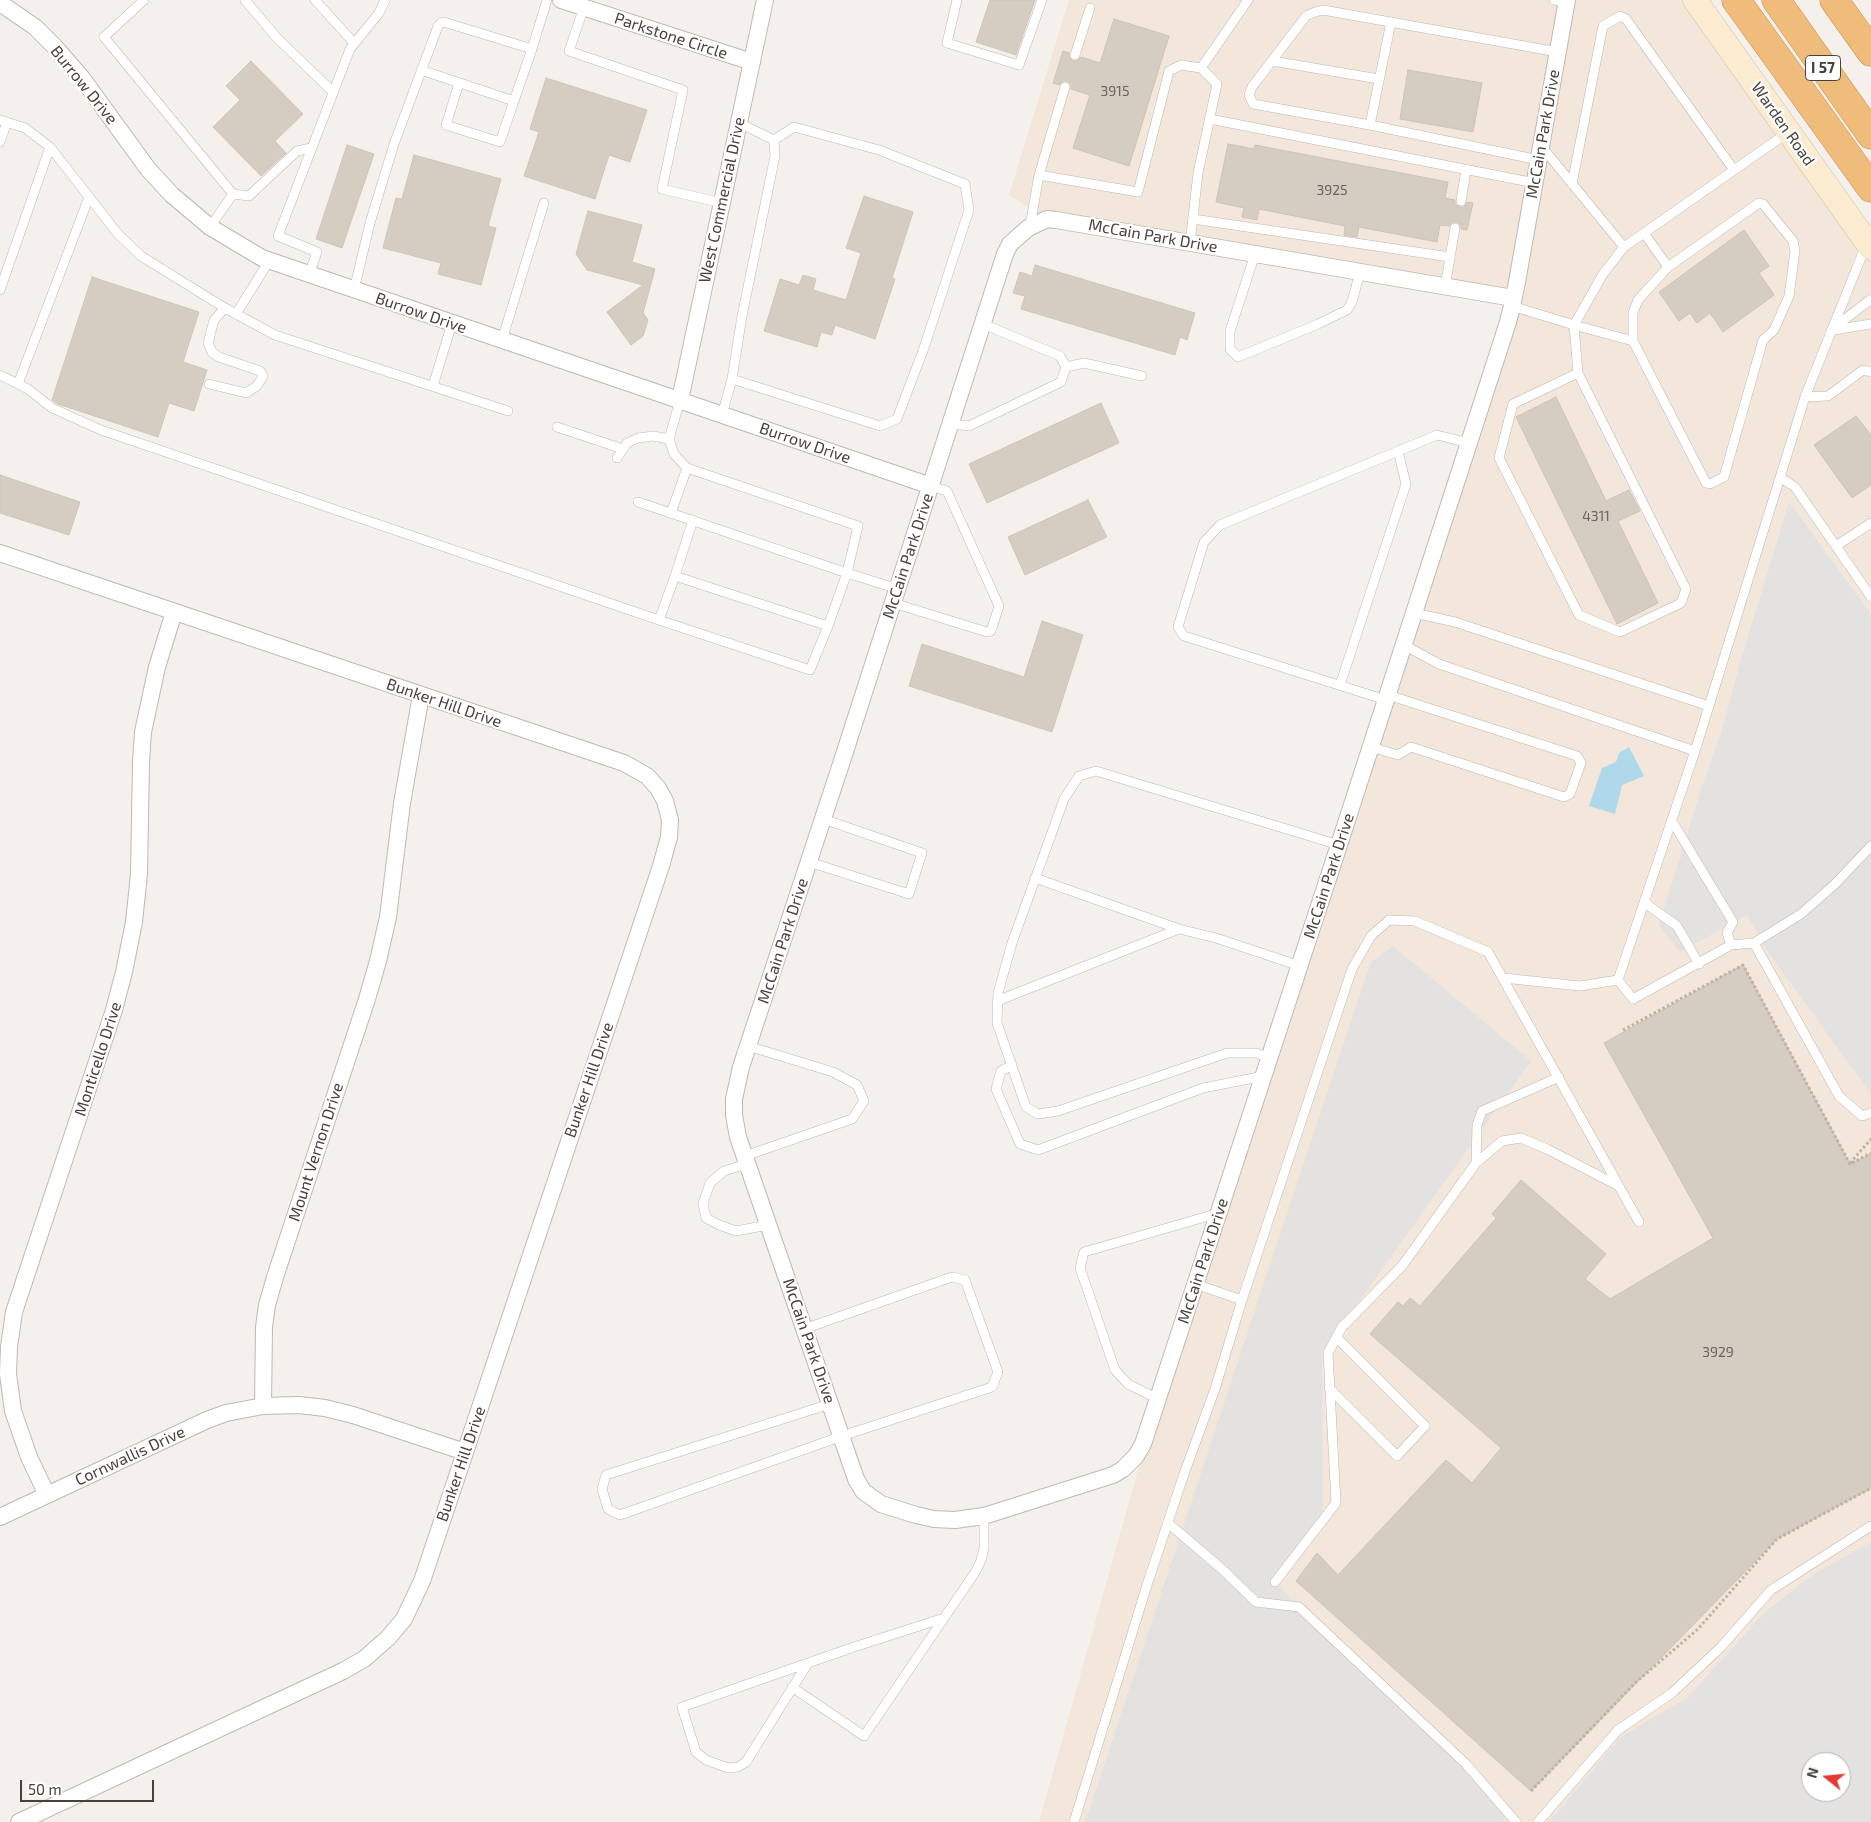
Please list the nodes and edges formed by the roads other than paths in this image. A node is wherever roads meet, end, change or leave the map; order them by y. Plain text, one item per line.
1 (144, 0) edge
2 (245, 0) edge
3 (315, 0) edge
4 (385, 0) edge
5 (547, 0) edge
6 (561, 0) edge
7 (765, 0) edge
8 (957, 0) edge
9 (1042, 0) edge
10 (1248, 0) edge
11 (1695, 0) edge
12 (1736, 0) edge
13 (1776, 0) edge
14 (1834, 0) edge
15 (1563, 1) edge
16 (0, 3) edge
17 (584, 8) junction
18 (1090, 8) dead end
19 (1391, 22) junction
20 (354, 43) junction
21 (532, 49) junction
22 (1558, 52) junction
23 (1871, 52) edge
24 (1075, 55) dead end
25 (1272, 61) junction
26 (752, 62) junction
27 (1201, 68) junction
28 (422, 70) junction
29 (1379, 79) junction
30 (459, 83) junction
31 (1065, 87) dead end
32 (333, 92) junction
33 (514, 101) junction
34 (1210, 119) junction
35 (3, 121) edge
36 (739, 123) junction
37 (1370, 125) junction
38 (1788, 132) junction
39 (1871, 135) edge
40 (774, 140) junction
41 (0, 142) edge
42 (50, 147) junction
43 (311, 148) junction
44 (1540, 154) junction
45 (1466, 170) junction
46 (1734, 170) junction
47 (1039, 175) junction
48 (1535, 183) junction
49 (1572, 184) junction
50 (1871, 188) edge
51 (233, 194) junction
52 (89, 197) junction
53 (1460, 201) dead end
54 (722, 203) junction
55 (544, 204) dead end
56 (1193, 219) junction
57 (1030, 226) junction
58 (210, 227) junction
59 (1456, 228) dead end
60 (1644, 233) junction
61 (1190, 243) junction
62 (1869, 245) edge
63 (1624, 247) junction
64 (1255, 254) junction
65 (1450, 257) junction
66 (269, 261) junction
67 (1668, 267) junction
68 (1360, 272) junction
69 (309, 274) junction
70 (1446, 287) junction
71 (0, 290) edge
72 (354, 290) junction
73 (1871, 299) edge
74 (1513, 302) junction
75 (225, 308) junction
76 (236, 314) junction
77 (452, 323) junction
78 (983, 324) junction
79 (1871, 324) edge
80 (1574, 325) junction
81 (1831, 330) junction
82 (502, 340) junction
83 (1633, 341) junction
84 (1066, 366) junction
85 (1871, 372) edge
86 (1578, 373) junction
87 (0, 375) edge
88 (1142, 376) dead end
89 (732, 379) junction
90 (18, 384) junction
91 (208, 384) dead end
92 (433, 386) junction
93 (1805, 397) junction
94 (680, 400) junction
95 (508, 411) dead end
96 (722, 415) junction
97 (951, 424) junction
98 (557, 427) dead end
99 (669, 439) junction
100 (1469, 443) junction
101 (623, 449) junction
102 (1398, 451) junction
103 (617, 458) dead end
104 (686, 468) junction
105 (1781, 478) junction
106 (931, 486) junction
107 (638, 502) dead end
108 (670, 513) junction
109 (693, 520) junction
110 (1871, 522) edge
111 (1836, 546) junction
112 (0, 553) edge
113 (847, 573) junction
114 (675, 576) junction
115 (895, 596) junction
116 (1871, 597) edge
117 (174, 612) junction
118 (1414, 614) junction
119 (659, 620) junction
120 (828, 626) junction
121 (1404, 645) junction
122 (1340, 685) junction
123 (421, 695) junction
124 (1387, 697) junction
125 (1709, 706) junction
126 (1371, 747) junction
127 (1695, 751) junction
128 (823, 819) junction
129 (1672, 821) junction
130 (1340, 845) junction
131 (1871, 846) edge
132 (809, 862) junction
133 (1036, 878) junction
134 (1645, 903) junction
135 (1179, 929) junction
136 (1754, 943) junction
137 (1731, 945) junction
138 (1699, 964) junction
139 (1300, 966) junction
140 (1503, 978) junction
141 (1618, 980) junction
142 (998, 1001) junction
143 (748, 1046) junction
144 (1270, 1058) junction
145 (1012, 1065) junction
146 (1264, 1076) junction
147 (1559, 1077) junction
148 (1871, 1114) edge
149 (746, 1160) junction
150 (1476, 1164) junction
151 (1619, 1186) junction
152 (1219, 1213) junction
153 (1639, 1222) dead end
154 (768, 1225) junction
155 (1195, 1284) junction
156 (1242, 1300) junction
157 (804, 1328) junction
158 (1336, 1338) junction
159 (1329, 1388) junction
160 (1158, 1398) junction
161 (830, 1404) junction
162 (263, 1406) junction
163 (842, 1436) junction
164 (465, 1452) junction
165 (47, 1495) junction
166 (984, 1516) junction
167 (0, 1517) edge
168 (1168, 1523) junction
169 (1871, 1526) edge
170 (1275, 1582) dead end
171 (944, 1618) junction
172 (808, 1663) junction
173 (792, 1688) junction
174 (19, 1822) edge
175 (1074, 1822) edge
176 (1516, 1822) edge
177 (1538, 1822) edge

1 - 51 lane
2 - 32 lane
3 - 20 lane
4 - 20 lane
5 - 21 lane
6 - 17 street, Parkstone Circle
7 - 26 street, West Commercial Drive
8 - 9 lane
10 - 27 lane
11 - 38 main road, Warden Road
12 - 50 highway
13 - 39 highway, I 57
14 - 23 highway
15 - 22 street, McCain Park Drive
16 - 58 street, Burrow Drive
17 - 26 street, Parkstone Circle
17 - 54 lane
18 - 24 lane
19 - 22 lane
19 - 25 lane
19 - 29 lane
20 - 32 lane
21 - 28 lane
21 - 33 lane
22 - 44 street, McCain Park Drive
25 - 29 lane
25 - 37 lane
26 - 36 street, West Commercial Drive
27 - 34 lane
27 - 47 lane
28 - 30 lane
28 - 72 lane
29 - 37 lane
30 - 33 lane
30 - 33 lane
31 - 47 lane
32 - 43 lane
34 - 45 lane
34 - 56 lane
35 - 41 lane
35 - 42 lane
36 - 40 lane
36 - 54 street, West Commercial Drive
37 - 44 lane
38 - 46 lane
38 - 62 main road, Warden Road
40 - 89 lane
40 - 89 lane
42 - 52 lane
42 - 71 lane
43 - 51 lane
43 - 69 lane
44 - 48 street, McCain Park Drive
44 - 49 lane
45 - 48 lane
45 - 53 lane
46 - 49 lane
46 - 60 lane
47 - 57 lane
48 - 74 street, McCain Park Drive
49 - 63 lane
51 - 58 lane
52 - 75 lane
52 - 90 lane
54 - 94 street, West Commercial Drive
55 - 82 lane
56 - 61 lane
56 - 65 lane
57 - 61 street, McCain Park Drive
57 - 78 street, McCain Park Drive
58 - 66 street, Burrow Drive
59 - 65 lane
60 - 63 lane
60 - 67 lane
61 - 64 street, McCain Park Drive
62 - 81 lane
63 - 80 lane
64 - 68 street, McCain Park Drive
64 - 68 lane
65 - 70 lane
66 - 69 street, Burrow Drive
66 - 76 lane
67 - 83 lane
67 - 83 lane
68 - 70 street, McCain Park Drive
69 - 72 street, Burrow Drive
70 - 74 street, McCain Park Drive
72 - 77 street, Burrow Drive
73 - 81 lane
74 - 80 lane
74 - 100 street, McCain Park Drive
75 - 76 lane
75 - 91 lane
76 - 92 lane
77 - 82 street, Burrow Drive
77 - 92 lane
78 - 84 lane
78 - 97 street, McCain Park Drive
79 - 81 lane
80 - 83 lane
80 - 86 lane
81 - 93 lane
82 - 94 street, Burrow Drive
84 - 88 lane
84 - 97 lane
85 - 93 lane
86 - 86 lane
87 - 90 lane
89 - 96 lane
90 - 119 lane
92 - 95 lane
93 - 105 lane
94 - 96 street, Burrow Drive
94 - 99 lane
96 - 106 street, Burrow Drive
97 - 106 street, McCain Park Drive
98 - 101 lane
99 - 101 lane
99 - 104 lane
100 - 102 lane
100 - 118 street, McCain Park Drive
101 - 103 lane
102 - 122 lane
102 - 122 lane
104 - 108 lane
104 - 113 lane
105 - 111 lane
105 - 125 lane
106 - 115 street, McCain Park Drive
106 - 115 lane
107 - 108 lane
108 - 109 lane
109 - 113 lane
109 - 114 lane
110 - 111 lane
111 - 116 lane
112 - 117 street, Bunker Hill Drive
113 - 115 lane
113 - 120 lane
114 - 119 lane
114 - 120 lane
115 - 128 street, McCain Park Drive
117 - 123 street, Bunker Hill Drive
117 - 165 street, Monticello Drive
118 - 121 street, McCain Park Drive
118 - 125 lane
119 - 120 lane
121 - 124 street, McCain Park Drive
121 - 127 lane
122 - 124 lane
123 - 162 street, Mount Vernon Drive
123 - 164 street, Bunker Hill Drive
124 - 126 street, McCain Park Drive
124 - 126 lane
125 - 127 lane
126 - 130 street, McCain Park Drive
127 - 129 lane
128 - 132 street, McCain Park Drive
128 - 132 lane
129 - 134 lane
129 - 137 lane
130 - 133 lane
130 - 139 street, McCain Park Drive
131 - 136 lane
132 - 143 street, McCain Park Drive
133 - 135 lane
133 - 142 lane
134 - 138 lane
134 - 141 lane
135 - 139 lane
135 - 142 lane
136 - 137 lane
136 - 148 lane
137 - 138 lane
138 - 141 lane
139 - 144 street, McCain Park Drive
140 - 141 lane
140 - 147 lane
140 - 156 lane
142 - 145 lane
143 - 149 street, McCain Park Drive
143 - 149 lane
144 - 145 lane
144 - 146 street, McCain Park Drive
145 - 146 lane
146 - 152 street, McCain Park Drive
147 - 150 lane
147 - 151 lane
149 - 154 street, McCain Park Drive
149 - 154 lane
150 - 151 lane
150 - 158 lane
151 - 153 lane
152 - 155 street, McCain Park Drive
152 - 160 lane
154 - 157 street, McCain Park Drive
155 - 156 lane
155 - 160 street, McCain Park Drive
156 - 168 lane
157 - 161 street, McCain Park Drive
157 - 163 lane
158 - 159 lane
158 - 159 lane
159 - 170 lane
160 - 166 street, McCain Park Drive
161 - 163 street, McCain Park Drive
161 - 163 lane
162 - 164 street
162 - 165 street, Cornwallis Drive
163 - 166 street, McCain Park Drive
164 - 174 street, Bunker Hill Drive
165 - 167 street, Cornwallis Drive
166 - 171 lane
168 - 175 lane
168 - 176 lane
169 - 177 lane
171 - 172 lane
171 - 173 lane
172 - 173 lane
172 - 173 lane

